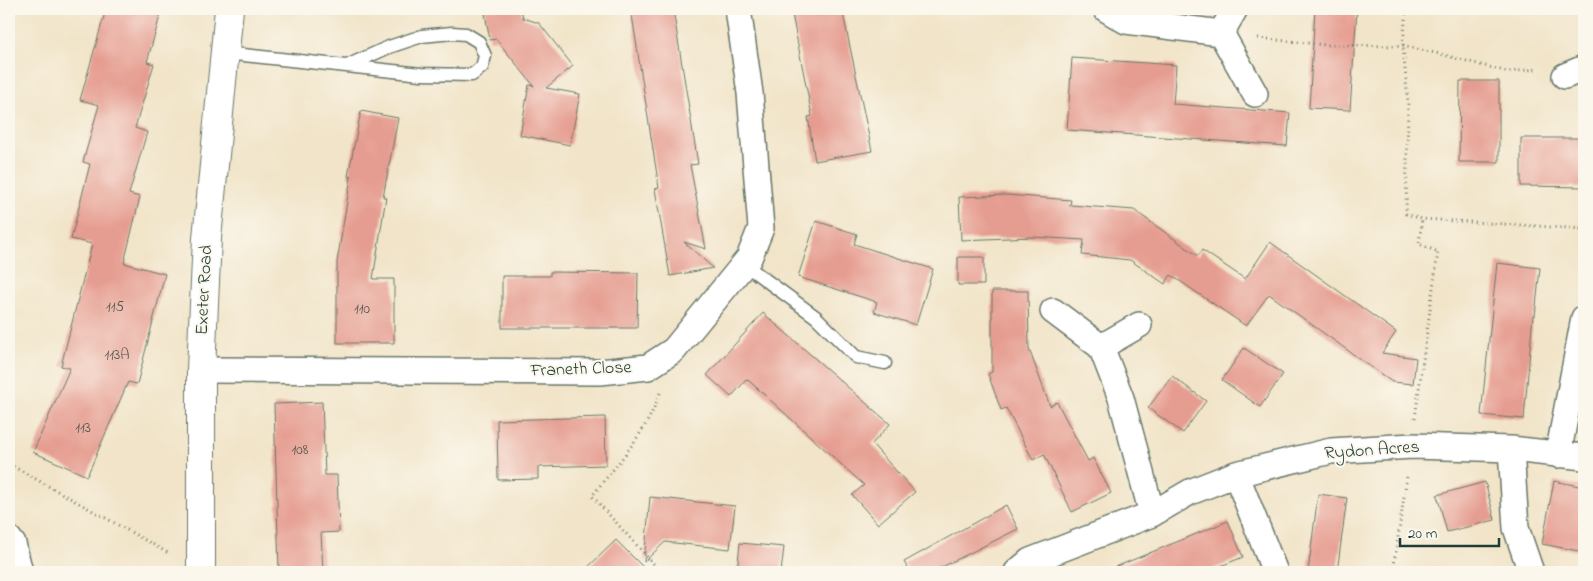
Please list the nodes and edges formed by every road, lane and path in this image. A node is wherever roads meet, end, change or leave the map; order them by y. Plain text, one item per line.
1 (229, 9) edge
2 (738, 9) edge
3 (1106, 9) edge
4 (1235, 9) edge
5 (1406, 9) edge
6 (1221, 33) junction
7 (1403, 46) junction
8 (225, 53) junction
9 (349, 65) junction
10 (1574, 72) edge
11 (1255, 94) dead end
12 (1422, 219) junction
13 (1584, 229) edge
14 (744, 264) junction
15 (1053, 311) dead end
16 (1584, 318) edge
17 (1138, 325) dead end
18 (1101, 347) junction
19 (674, 350) junction
20 (885, 363) dead end
21 (201, 370) junction
22 (1412, 446) junction
23 (1511, 450) junction
24 (1558, 454) junction
25 (1584, 457) edge
26 (9, 464) edge
27 (1236, 474) junction
28 (1152, 514) junction
29 (9, 539) edge
30 (20, 572) edge
31 (201, 572) edge
32 (661, 572) edge
33 (1016, 572) edge
34 (1275, 572) edge
35 (1393, 572) edge
36 (1531, 572) edge

1 - 8 main road, Exeter Road
2 - 14 street, Franeth Close
3 - 6 street
4 - 6 street
5 - 7 path
6 - 7 path
6 - 11 street
7 - 10 path
7 - 12 path
8 - 9 lane
8 - 21 main road, Exeter Road
9 - 9 lane
12 - 13 path
12 - 22 path
14 - 19 street, Franeth Close
14 - 20 lane
15 - 18 street
16 - 24 street
17 - 18 street
18 - 28 street
19 - 21 street, Franeth Close
19 - 32 path
21 - 31 main road, Exeter Road
22 - 23 street, Rydon Acres
22 - 27 street, Rydon Acres
22 - 35 path
23 - 24 street, Rydon Acres
23 - 36 street
24 - 25 street, Rydon Acres
26 - 31 path
27 - 28 street, Rydon Acres
27 - 34 street
28 - 33 street, Rydon Acres
29 - 30 street

